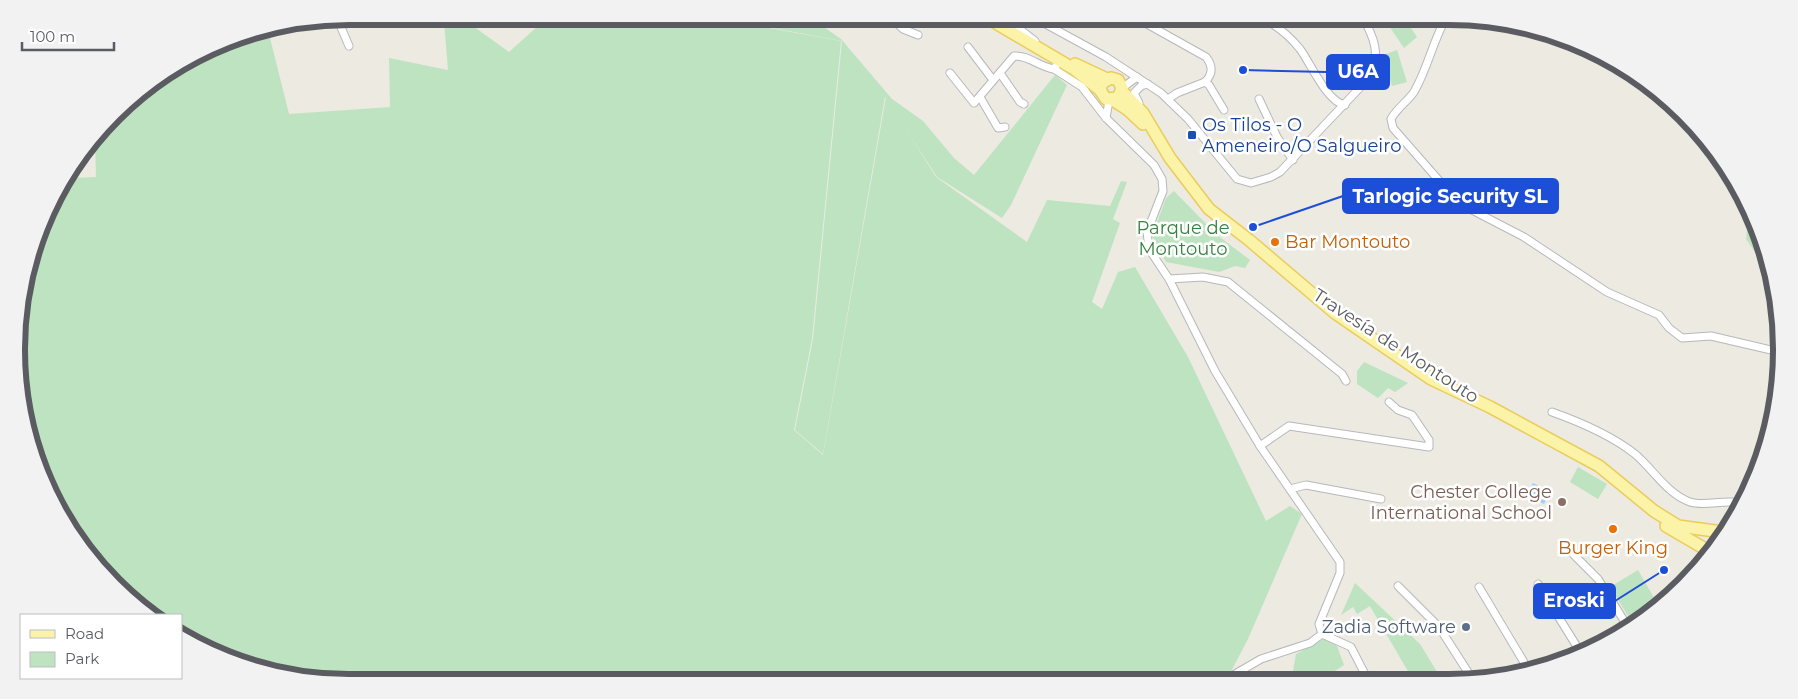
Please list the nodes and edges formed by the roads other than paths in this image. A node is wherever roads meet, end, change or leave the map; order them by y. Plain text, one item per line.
1 (340, 25) edge
2 (899, 25) edge
3 (997, 25) edge
4 (1009, 25) edge
5 (1015, 25) edge
6 (1047, 25) edge
7 (1149, 25) edge
8 (1278, 25) edge
9 (1367, 25) edge
10 (1442, 25) edge
11 (918, 35) dead end
12 (1035, 41) junction
13 (349, 46) dead end
14 (968, 46) dead end
15 (1111, 62) junction
16 (1056, 65) junction
17 (1122, 68) junction
18 (950, 73) dead end
19 (1000, 73) junction
20 (1137, 77) junction
21 (1110, 78) junction
22 (993, 80) junction
23 (1205, 82) junction
24 (1148, 84) junction
25 (1122, 90) junction
26 (1085, 92) junction
27 (1099, 92) junction
28 (980, 97) junction
29 (1168, 99) junction
30 (1111, 100) junction
31 (1258, 100) dead end
32 (1024, 104) dead end
33 (1345, 105) junction
34 (1098, 108) junction
35 (1224, 110) dead end
36 (1143, 113) junction
37 (1106, 118) junction
38 (1005, 127) dead end
39 (1166, 152) junction
40 (1293, 160) junction
41 (1169, 279) junction
42 (1773, 350) edge
43 (1346, 381) dead end
44 (1389, 402) dead end
45 (1552, 412) dead end
46 (1260, 446) junction
47 (1619, 483) junction
48 (1290, 489) junction
49 (1381, 499) dead end
50 (1735, 503) edge
51 (1717, 531) edge
52 (1715, 535) edge
53 (1708, 545) edge
54 (1704, 549) edge
55 (1574, 555) dead end
56 (1538, 584) dead end
57 (1398, 586) dead end
58 (1479, 587) dead end
59 (1625, 622) edge
60 (1322, 634) junction
61 (1577, 647) edge
62 (1525, 665) edge
63 (1469, 673) edge
64 (1234, 674) edge
65 (1365, 674) edge

1 - 13 street
2 - 11 street
3 - 16 main road
4 - 12 main road
5 - 12 street
6 - 15 street
7 - 23 street
8 - 33 street
9 - 33 street
10 - 42 street
12 - 21 main road
14 - 22 street
15 - 17 street
15 - 21 street
16 - 19 street
16 - 26 street
16 - 27 main road
17 - 20 street
17 - 21 street
18 - 28 street
19 - 22 street
19 - 32 street
20 - 24 street
20 - 25 street
21 - 25 main road
21 - 27 main road
22 - 28 street
23 - 29 street
23 - 35 street
24 - 29 street
24 - 36 street
25 - 30 main road
25 - 36 main road, Travesía de Montouto
26 - 27 street
26 - 34 street
27 - 30 main road
27 - 34 street
28 - 38 street
29 - 40 street
30 - 37 street
30 - 39 main road, Travesía de Montouto
31 - 40 street
33 - 40 street
34 - 37 street
36 - 39 main road, Travesía de Montouto
37 - 41 street
39 - 47 main road, Travesía de Montouto
41 - 43 street
41 - 46 street
44 - 46 street
45 - 50 street
46 - 48 street
47 - 51 main road, Travesía de Montouto
47 - 54 main road, Travesía de Montouto
48 - 49 street
48 - 60 street
52 - 53 main road, Travesía de Montouto
55 - 59 street
56 - 61 street
57 - 63 street
58 - 62 street
60 - 64 street
60 - 65 street

